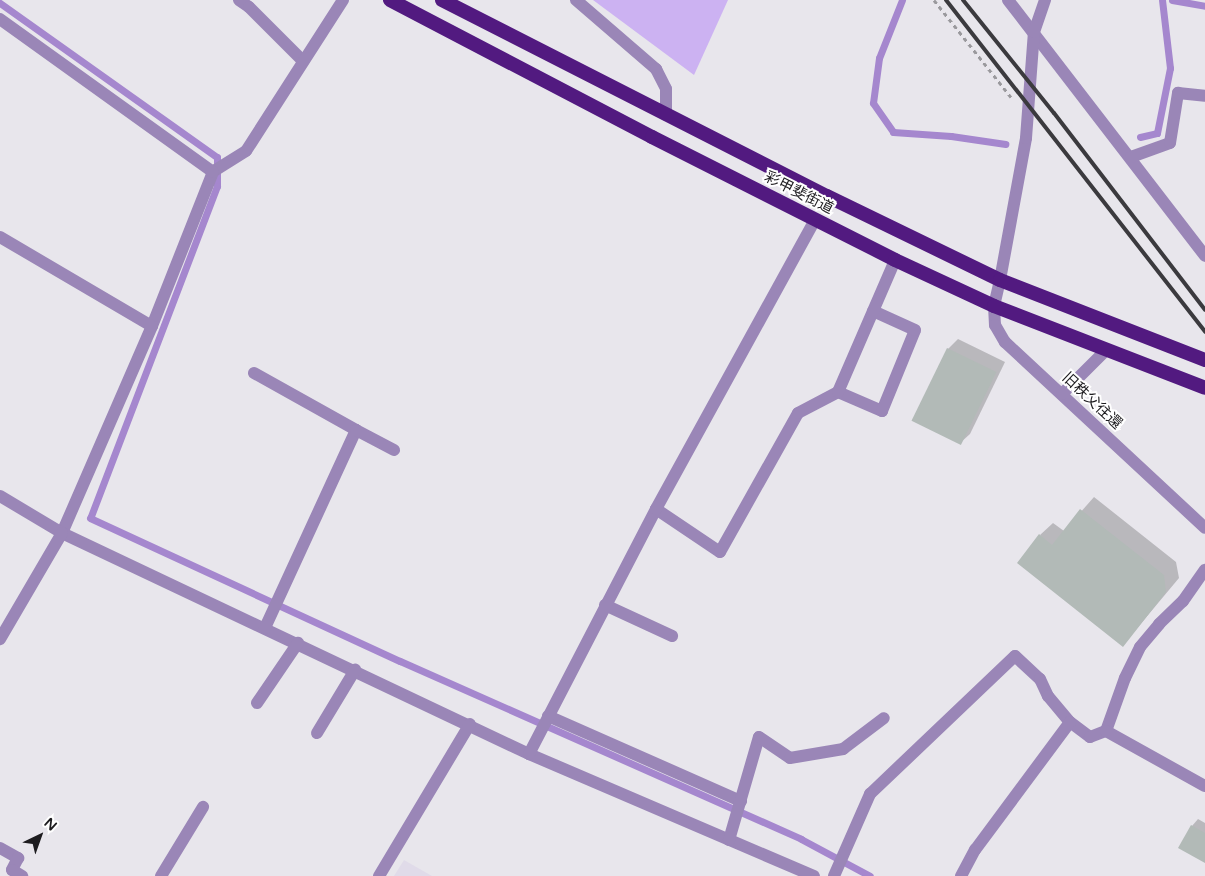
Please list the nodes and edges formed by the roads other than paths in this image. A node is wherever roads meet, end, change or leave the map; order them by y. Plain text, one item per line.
1 (239, 0) edge
2 (342, 0) edge
3 (390, 0) edge
4 (442, 0) edge
5 (576, 0) edge
6 (1008, 0) edge
7 (1045, 0) edge
8 (0, 19) edge
9 (1034, 32) junction
10 (303, 61) junction
11 (1205, 96) edge
12 (666, 115) junction
13 (1130, 157) junction
14 (213, 172) junction
15 (815, 220) junction
16 (0, 237) edge
17 (1205, 256) edge
18 (895, 260) junction
19 (1000, 280) junction
20 (994, 306) junction
21 (873, 311) junction
22 (152, 326) junction
23 (1106, 350) junction
24 (1205, 360) edge
25 (254, 373) dead end
26 (1205, 388) edge
27 (838, 392) junction
28 (1062, 394) junction
29 (356, 430) junction
30 (394, 450) dead end
31 (0, 496) edge
32 (656, 508) junction
33 (1205, 528) edge
34 (62, 533) junction
35 (1205, 570) edge
36 (605, 606) junction
37 (265, 628) junction
38 (672, 636) dead end
39 (0, 639) edge
40 (298, 643) junction
41 (355, 670) junction
42 (257, 703) dead end
43 (548, 716) junction
44 (884, 718) dead end
45 (1070, 722) junction
46 (470, 724) junction
47 (1106, 731) junction
48 (317, 733) dead end
49 (529, 754) junction
50 (1205, 786) edge
51 (740, 800) junction
52 (203, 807) dead end
53 (729, 840) junction
54 (0, 848) edge
55 (22, 876) edge
56 (161, 876) edge
57 (379, 876) edge
58 (814, 876) edge
59 (834, 876) edge
60 (961, 876) edge

1 - 10 street
2 - 10 street
3 - 15 highway, 彩甲斐街道
4 - 12 highway, 彩甲斐街道
5 - 12 street
6 - 9 street
7 - 9 street, 旧秩父往還
8 - 14 street
9 - 13 street
9 - 19 street, 旧秩父往還
10 - 14 street
11 - 13 street
12 - 19 highway, 彩甲斐街道
13 - 17 street
14 - 22 street
15 - 18 highway, 彩甲斐街道
15 - 32 street
16 - 22 street
18 - 20 highway, 彩甲斐街道
18 - 21 street
19 - 20 street, 旧秩父往還
19 - 24 highway, 彩甲斐街道
20 - 23 highway, 彩甲斐街道
20 - 28 street, 旧秩父往還
21 - 27 street
21 - 27 street
22 - 34 street
23 - 26 highway, 彩甲斐街道
23 - 28 street
25 - 29 street
27 - 32 street
28 - 33 street, 旧秩父往還
29 - 30 street
29 - 37 street
31 - 34 street
32 - 36 street
34 - 37 street
34 - 39 street
35 - 47 street
36 - 38 street
36 - 43 street
37 - 40 street
40 - 41 street
40 - 42 street
41 - 46 street
41 - 48 street
43 - 49 street
43 - 51 street
44 - 51 street
45 - 47 street
45 - 59 street
45 - 60 street
46 - 49 street
46 - 57 street
47 - 50 street
49 - 53 street
51 - 53 street
52 - 56 street
53 - 58 street
54 - 55 street

